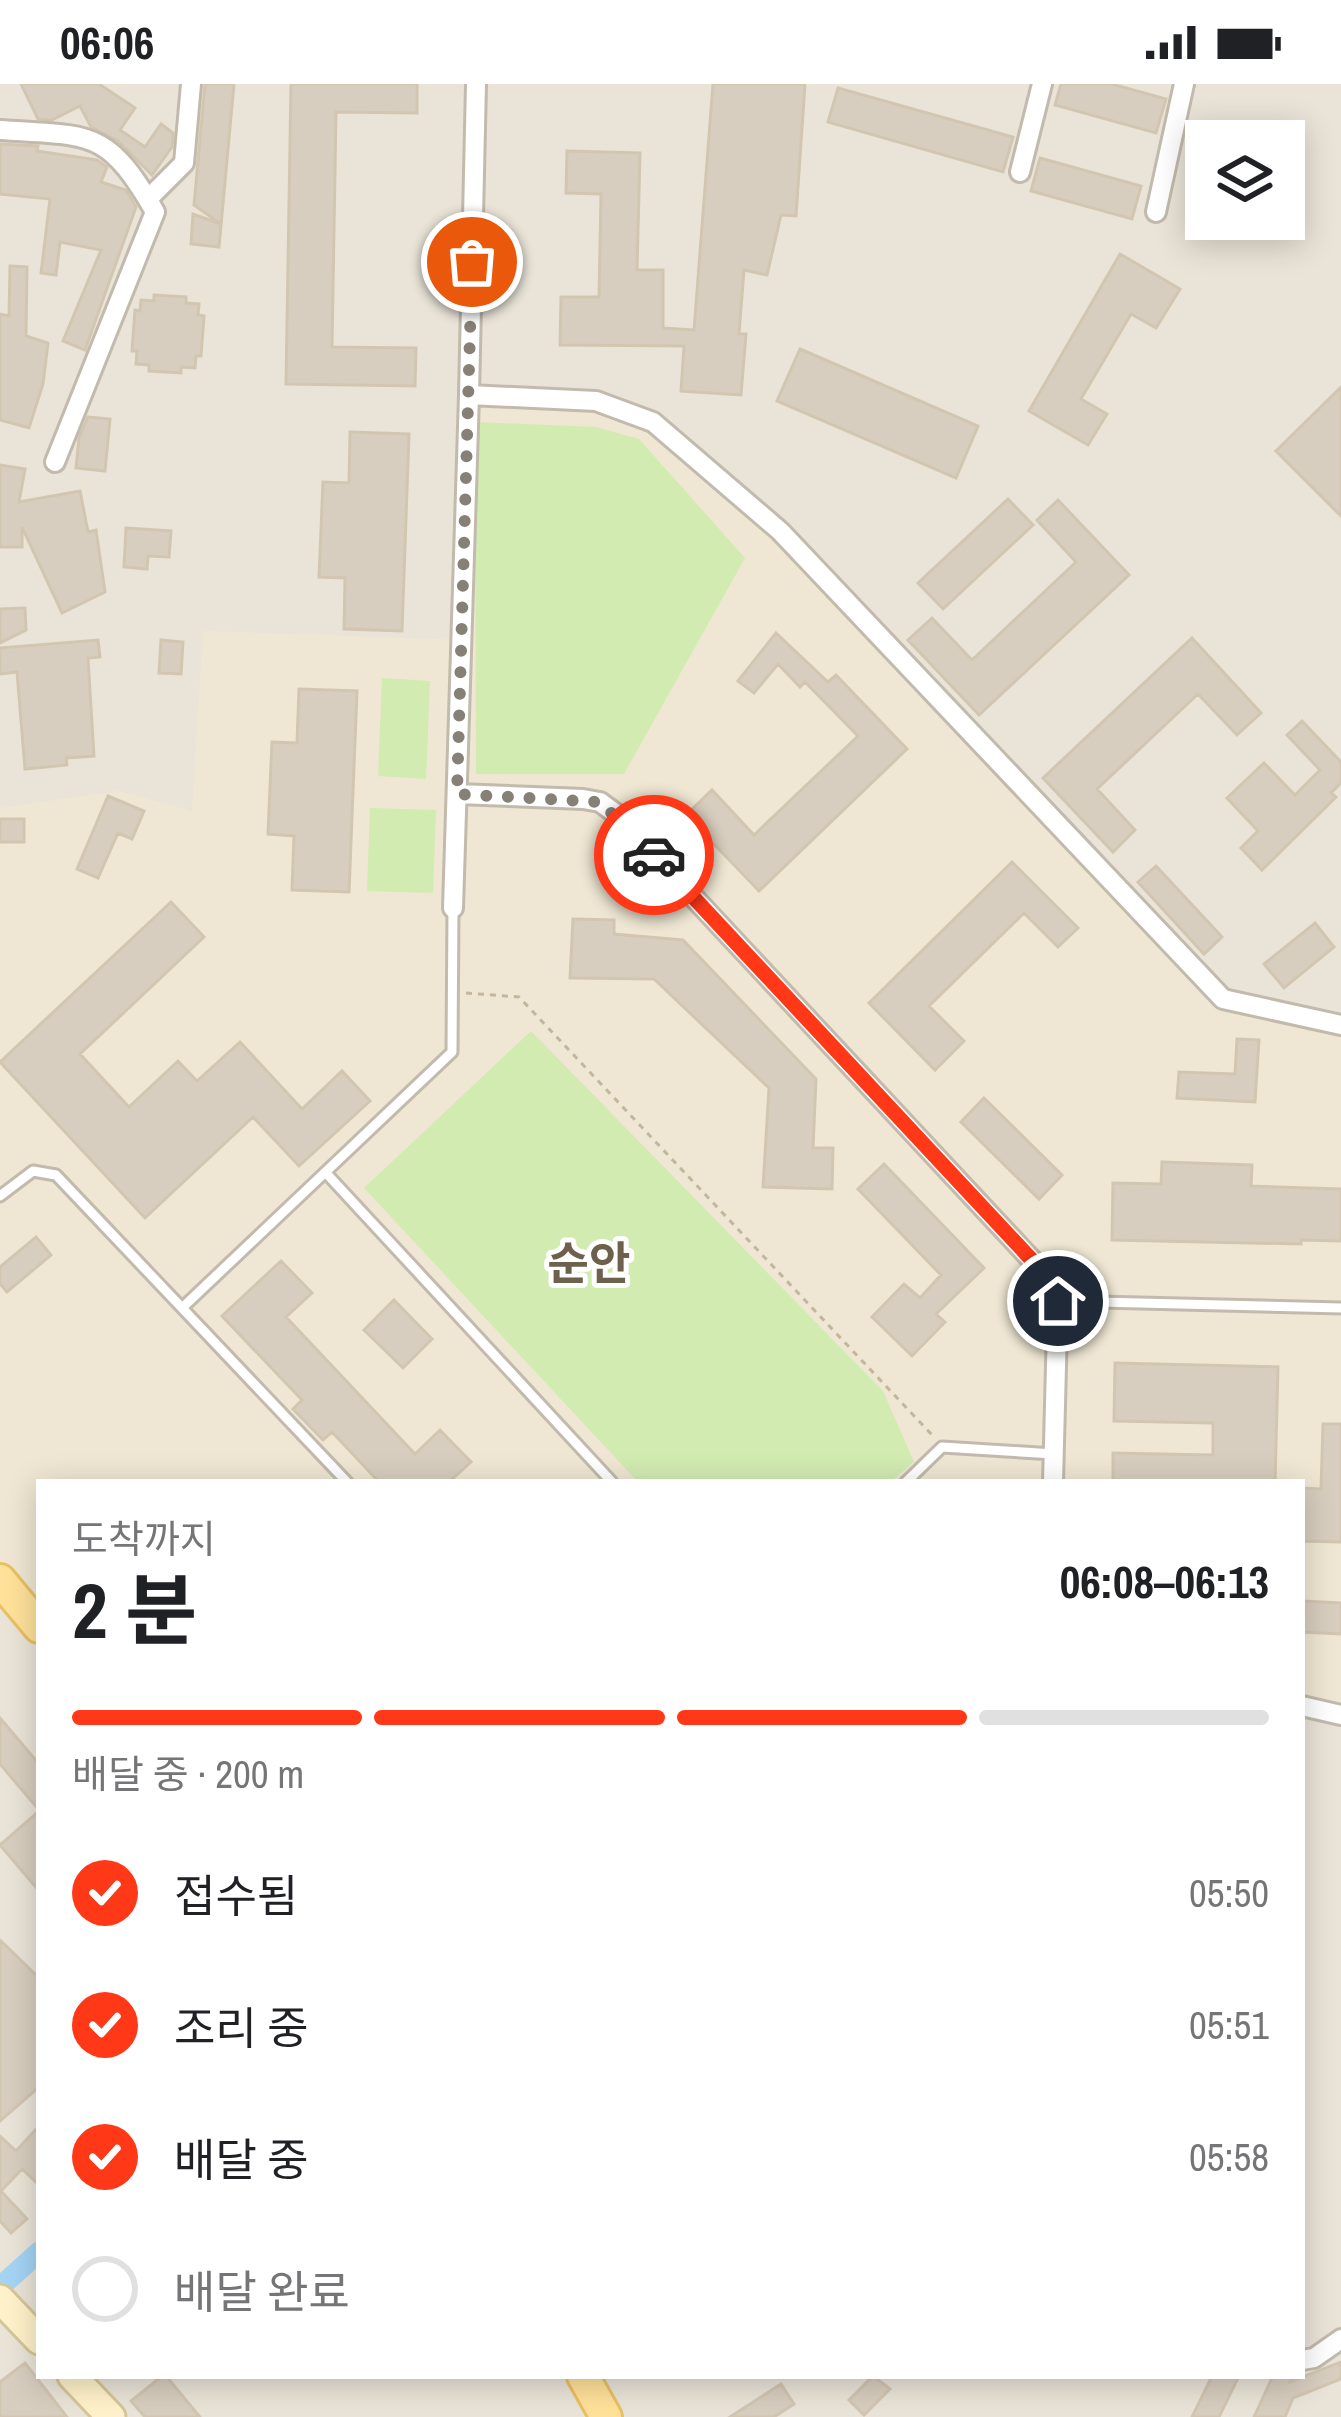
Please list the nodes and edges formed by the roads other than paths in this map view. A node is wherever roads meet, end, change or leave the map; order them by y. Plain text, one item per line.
1 (191, 84) edge
2 (476, 84) edge
3 (1042, 84) edge
4 (1184, 84) edge
5 (0, 130) edge
6 (1020, 172) dead end
7 (148, 199) junction
8 (1156, 212) dead end
9 (469, 395) junction
10 (56, 462) dead end
11 (457, 794) junction
12 (453, 908) joint
13 (1341, 1025) edge
14 (326, 1173) junction
15 (0, 1196) edge
16 (1058, 1301) junction
17 (182, 1308) junction
18 (1341, 1308) edge
19 (1054, 1454) junction
20 (344, 1479) edge
21 (609, 1479) edge
22 (909, 1479) edge
23 (1053, 1479) edge
24 (0, 1580) edge
25 (36, 1623) edge
26 (1305, 1707) edge
27 (1341, 1715) edge
28 (2, 2301) edge
29 (36, 2337) edge
30 (1341, 2339) edge
31 (1305, 2360) edge
32 (75, 2379) edge
33 (585, 2379) edge
34 (111, 2417) edge
35 (606, 2417) edge

1 - 7 street
2 - 9 street
3 - 6 street
4 - 8 street
5 - 7 street
7 - 10 street
9 - 11 street
9 - 13 street
11 - 12 street
11 - 16 street
12 - 14 lane
14 - 17 lane
14 - 21 lane
15 - 17 lane
16 - 18 lane
16 - 19 street
17 - 20 lane
19 - 22 lane
19 - 23 street
24 - 25 main road
26 - 27 street
28 - 29 street
30 - 31 street
32 - 34 street
33 - 35 main road

